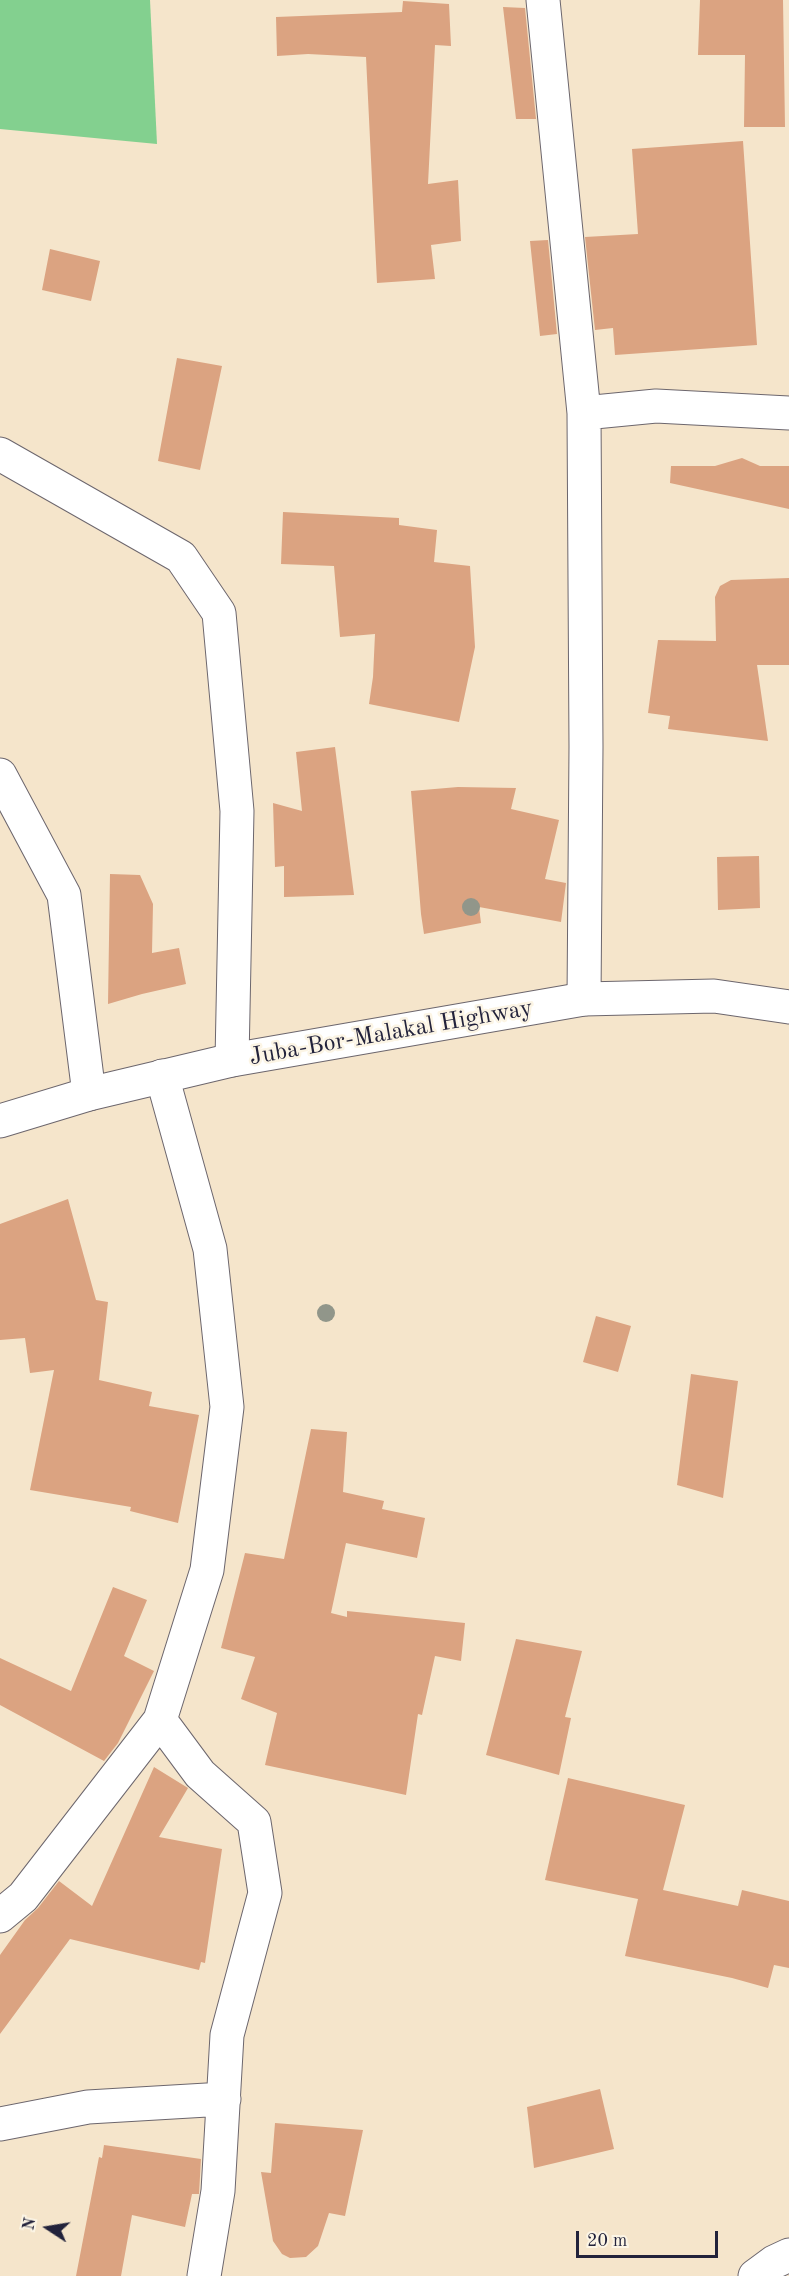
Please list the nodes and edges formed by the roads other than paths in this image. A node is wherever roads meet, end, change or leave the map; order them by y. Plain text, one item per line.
1 (543, 0) edge
2 (584, 413) junction
3 (789, 413) edge
4 (0, 454) edge
5 (0, 774) edge
6 (584, 999) junction
7 (789, 1007) edge
8 (232, 1060) junction
9 (162, 1076) junction
10 (90, 1094) junction
11 (0, 1121) edge
12 (160, 1720) junction
13 (0, 1916) edge
14 (224, 2099) junction
15 (0, 2124) edge
16 (789, 2256) edge
17 (204, 2276) edge
18 (755, 2276) edge

1 - 2 street
2 - 3 street
2 - 6 street
4 - 8 street
5 - 10 street
6 - 7 street, Juba-Bor-Malakal Highway
6 - 8 street, Juba-Bor-Malakal Highway
8 - 9 street, Juba-Bor-Malakal Highway
9 - 10 street, Juba-Bor-Malakal Highway
9 - 12 street
10 - 11 street, Juba-Bor-Malakal Highway
12 - 13 street
12 - 14 street
14 - 15 street
14 - 17 street
16 - 18 street

